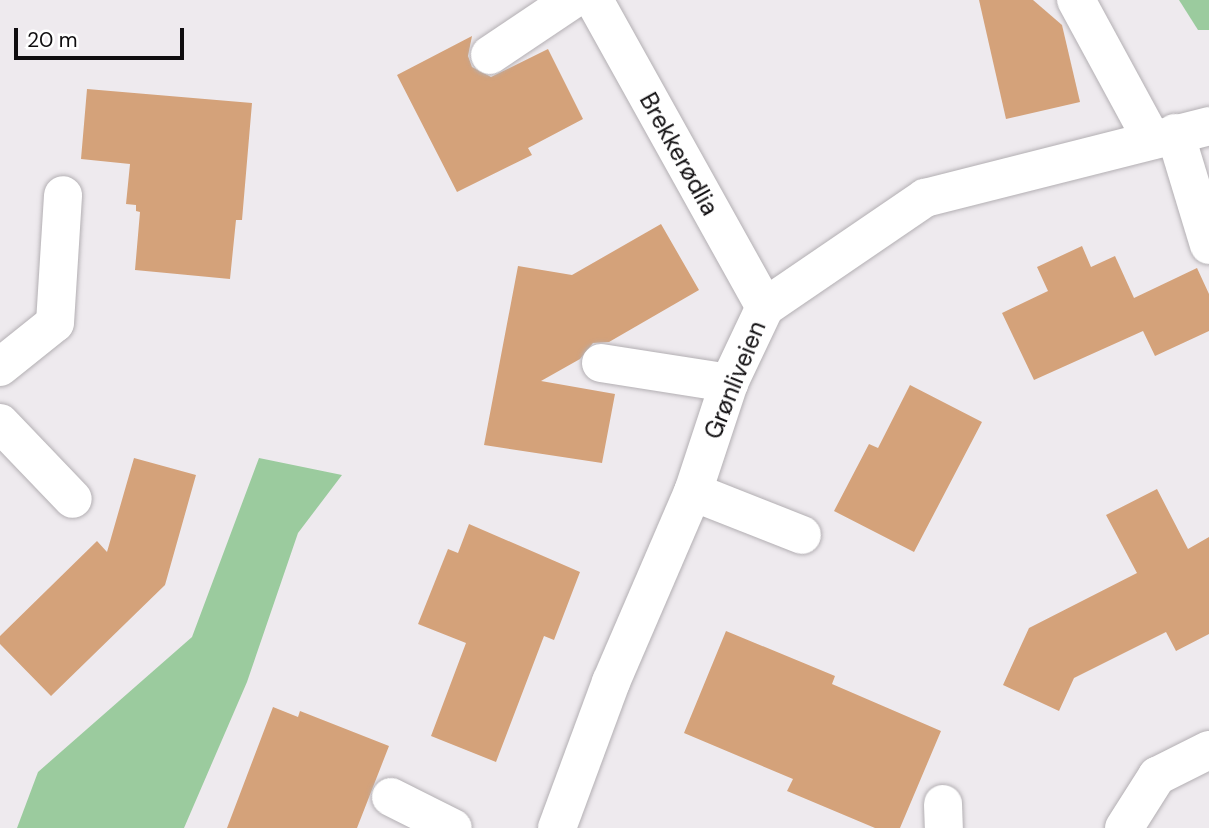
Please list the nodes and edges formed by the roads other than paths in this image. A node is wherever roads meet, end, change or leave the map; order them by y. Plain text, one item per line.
1 (572, 0) edge
2 (594, 0) edge
3 (1076, 0) edge
4 (490, 55) dead end
5 (1178, 132) edge
6 (63, 195) dead end
7 (1209, 245) edge
8 (765, 307) junction
9 (601, 363) dead end
10 (0, 367) edge
11 (729, 383) junction
12 (0, 423) edge
13 (693, 492) junction
14 (74, 499) dead end
15 (802, 535) dead end
16 (1209, 750) edge
17 (391, 797) dead end
18 (453, 828) edge
19 (557, 828) edge
20 (1124, 828) edge

1 - 4 street
2 - 8 street, Brekkerødlia
3 - 5 street
5 - 7 street
5 - 8 street, Grønliveien
6 - 10 street
8 - 11 street, Grønliveien
9 - 11 street
11 - 13 street, Grønliveien
12 - 14 street
13 - 15 street
13 - 19 street, Grønliveien
16 - 20 street
17 - 18 street

